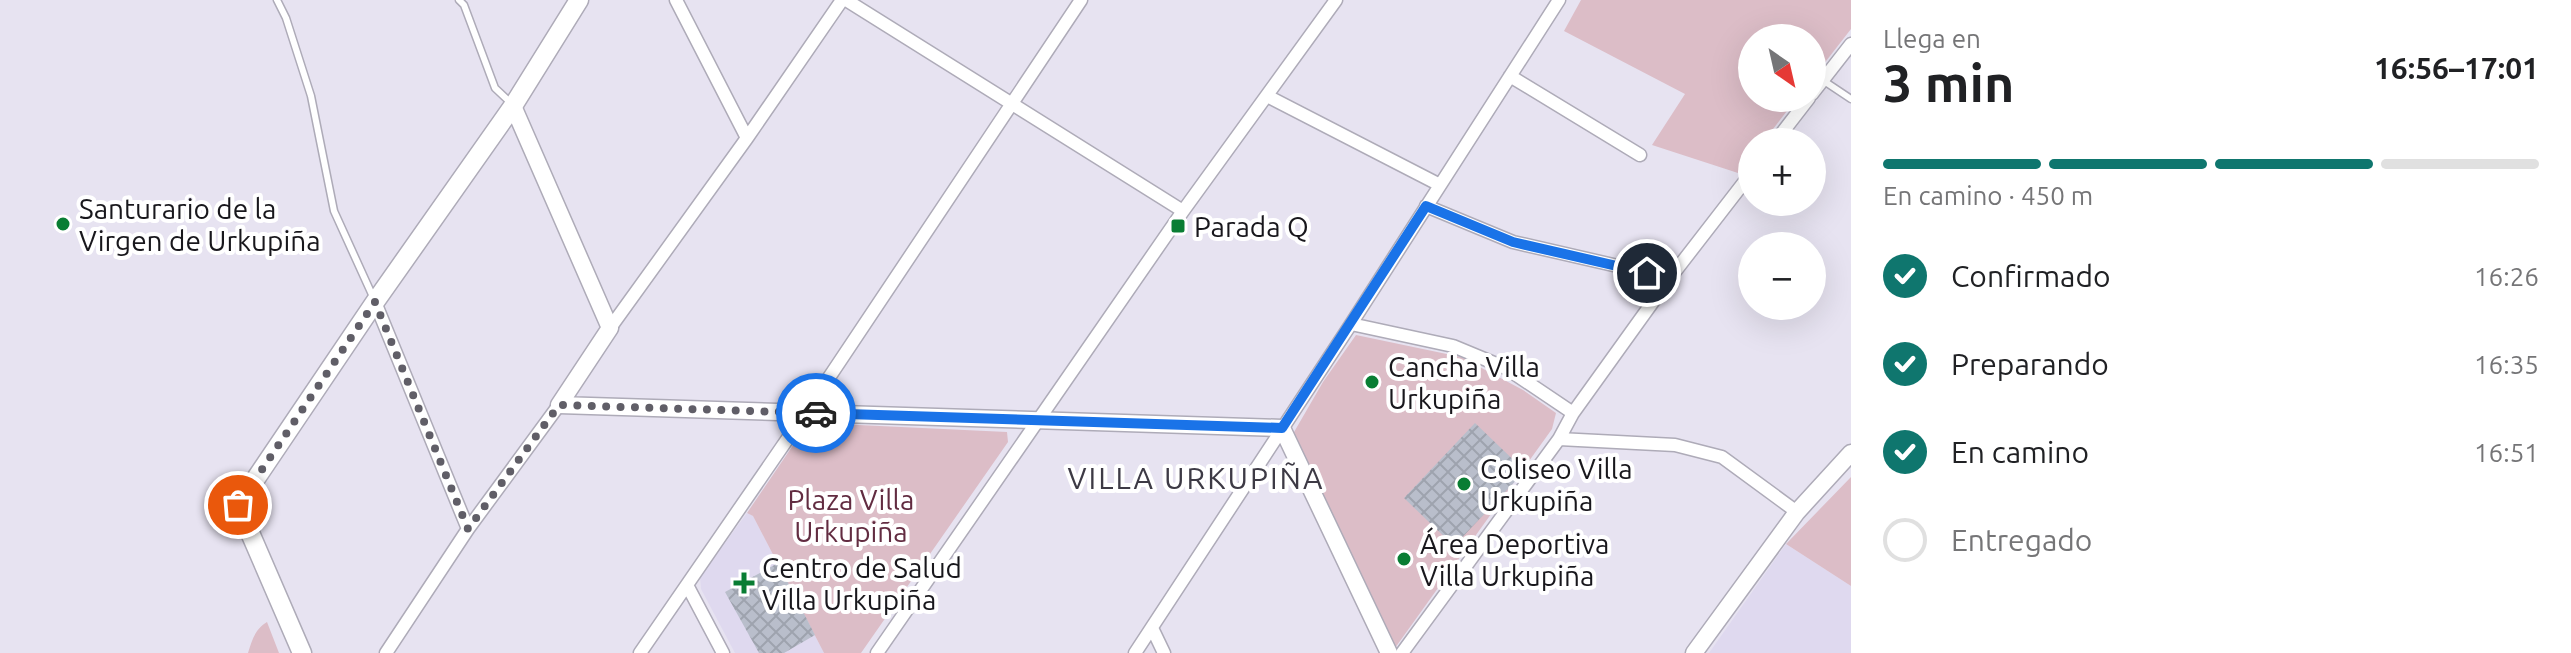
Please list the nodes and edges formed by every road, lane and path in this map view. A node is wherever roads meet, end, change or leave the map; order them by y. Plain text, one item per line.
1 (277, 0) edge
2 (459, 0) edge
3 (579, 0) edge
4 (676, 0) edge
5 (844, 0) edge
6 (1081, 0) edge
7 (1336, 0) edge
8 (1559, 0) edge
9 (1851, 44) edge
10 (1510, 76) junction
11 (1826, 76) edge
12 (1826, 82) edge
13 (1267, 96) junction
14 (1851, 99) edge
15 (1012, 103) junction
16 (513, 106) junction
17 (1798, 112) edge
18 (1786, 128) edge
19 (747, 138) junction
20 (1640, 155) dead end
21 (1440, 185) junction
22 (1738, 190) edge
23 (1426, 206) junction
24 (1183, 211) junction
25 (1670, 278) junction
26 (375, 302) junction
27 (1351, 324) junction
28 (610, 328) junction
29 (559, 405) junction
30 (806, 412) junction
31 (1573, 413) junction
32 (1039, 422) junction
33 (1282, 428) junction
34 (1559, 439) junction
35 (1851, 453) edge
36 (1797, 512) junction
37 (468, 529) junction
38 (687, 585) junction
39 (1152, 628) junction
40 (302, 653) edge
41 (386, 653) edge
42 (640, 653) edge
43 (723, 653) edge
44 (877, 653) edge
45 (1135, 653) edge
46 (1164, 653) edge
47 (1389, 653) edge
48 (1402, 653) edge
49 (1694, 653) edge

1 - 26 lane
2 - 16 lane
3 - 16 main road
4 - 19 street
5 - 15 street
5 - 19 street
6 - 15 street
7 - 13 street
8 - 10 street
9 - 11 street
10 - 20 street
10 - 21 street
12 - 14 lane
13 - 21 street
13 - 24 street
15 - 24 street
15 - 30 street
16 - 26 main road
16 - 28 street
17 - 18 street
19 - 28 street
21 - 23 street
22 - 25 street
23 - 25 street
23 - 27 street
24 - 32 street
25 - 31 street
26 - 37 street
26 - 40 main road
27 - 31 street
27 - 33 street
28 - 29 street
29 - 30 street
29 - 37 street
30 - 32 street
30 - 38 street
31 - 34 street
32 - 33 street
32 - 44 street
33 - 39 street
33 - 47 street
34 - 36 street
34 - 48 street
35 - 36 street
36 - 49 street
37 - 41 street
38 - 42 street
38 - 43 street
39 - 45 street
39 - 46 street

